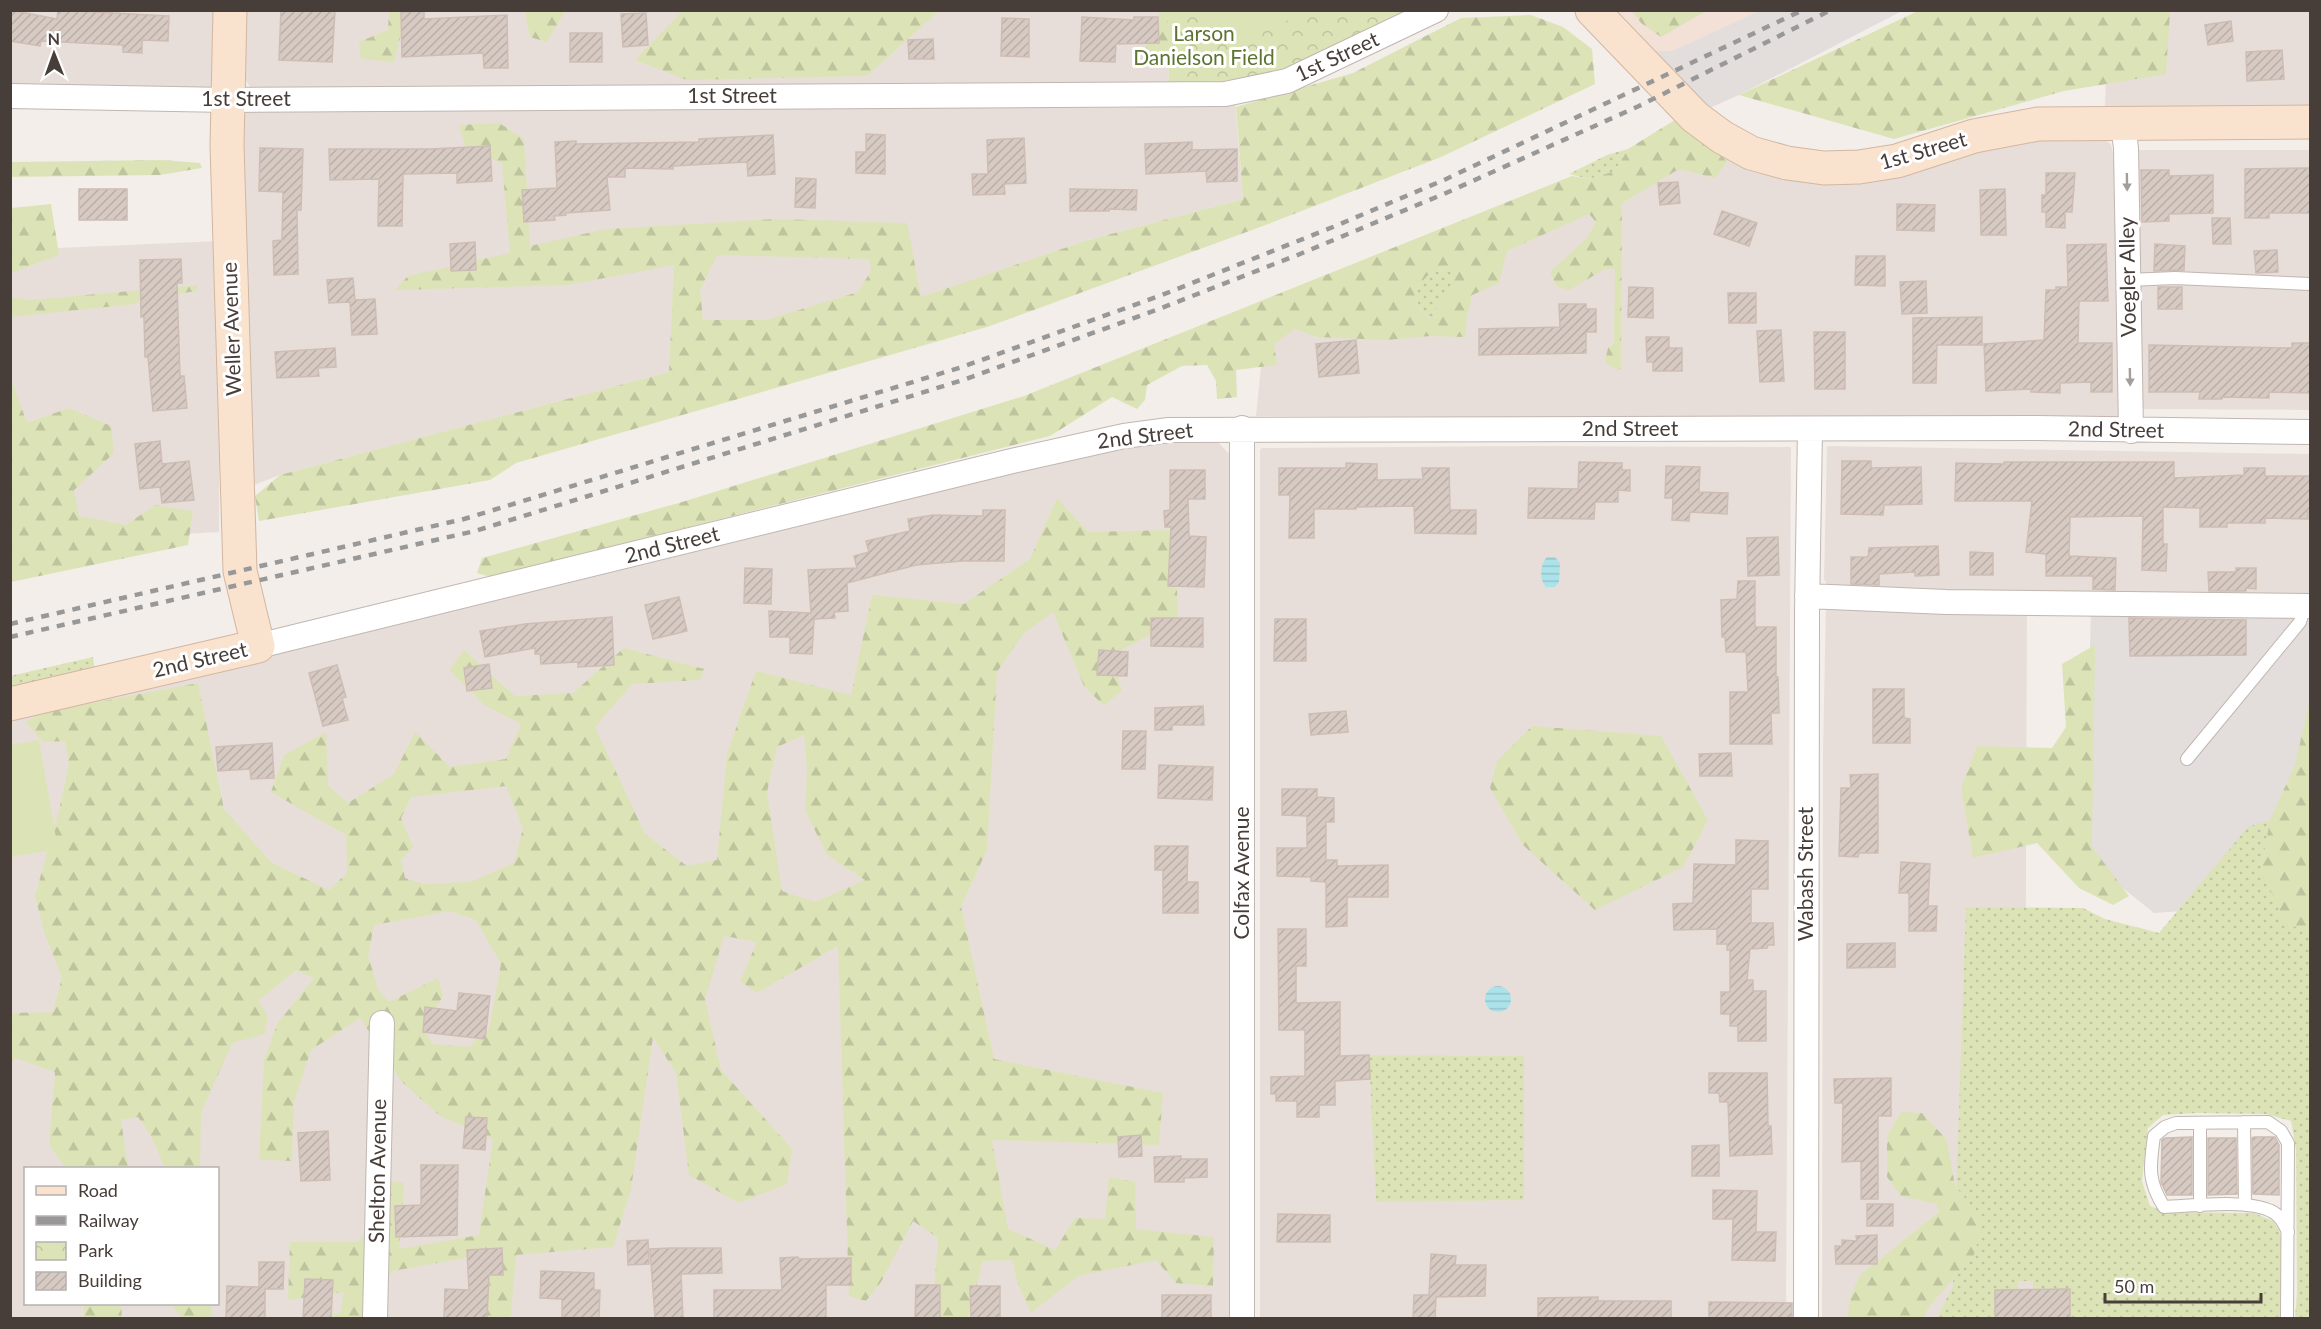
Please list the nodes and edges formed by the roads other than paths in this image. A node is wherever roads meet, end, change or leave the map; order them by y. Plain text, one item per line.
1 (230, 10) edge
2 (1436, 10) edge
3 (1592, 10) edge
4 (10, 96) edge
5 (228, 100) junction
6 (2310, 122) edge
7 (2123, 124) junction
8 (2128, 280) junction
9 (2310, 284) edge
10 (1242, 428) junction
11 (1810, 429) junction
12 (2131, 431) junction
13 (2310, 432) edge
14 (1807, 596) junction
15 (2308, 605) edge
16 (258, 646) junction
17 (10, 704) edge
18 (2187, 759) dead end
19 (382, 1023) dead end
20 (2244, 1122) junction
21 (2200, 1123) junction
22 (2245, 1205) junction
23 (2200, 1206) junction
24 (2288, 1232) junction
25 (375, 1318) edge
26 (1242, 1318) edge
27 (1806, 1318) edge
28 (2287, 1318) edge

1 - 5 street, Weller Avenue
2 - 5 street, 1st Street
3 - 7 street, 1st Street
4 - 5 street, 1st Street
5 - 16 street, Weller Avenue
6 - 7 street, 1st Street
7 -> 8 street, Voegler Alley
8 - 9 lane
8 -> 12 street, Voegler Alley
10 - 11 street, 2nd Street
10 - 16 street, 2nd Street
10 - 26 street, Colfax Avenue
11 - 12 street, 2nd Street
11 - 14 street, Wabash Street
12 - 13 street, 2nd Street
14 - 15 street
14 - 27 street, Wabash Street
15 - 18 lane
16 - 17 street, 2nd Street
19 - 25 street, Shelton Avenue
20 - 21 lane
20 - 22 lane
20 - 24 lane
21 - 23 lane
21 - 23 lane
22 - 23 lane
22 - 24 lane
24 - 28 lane

